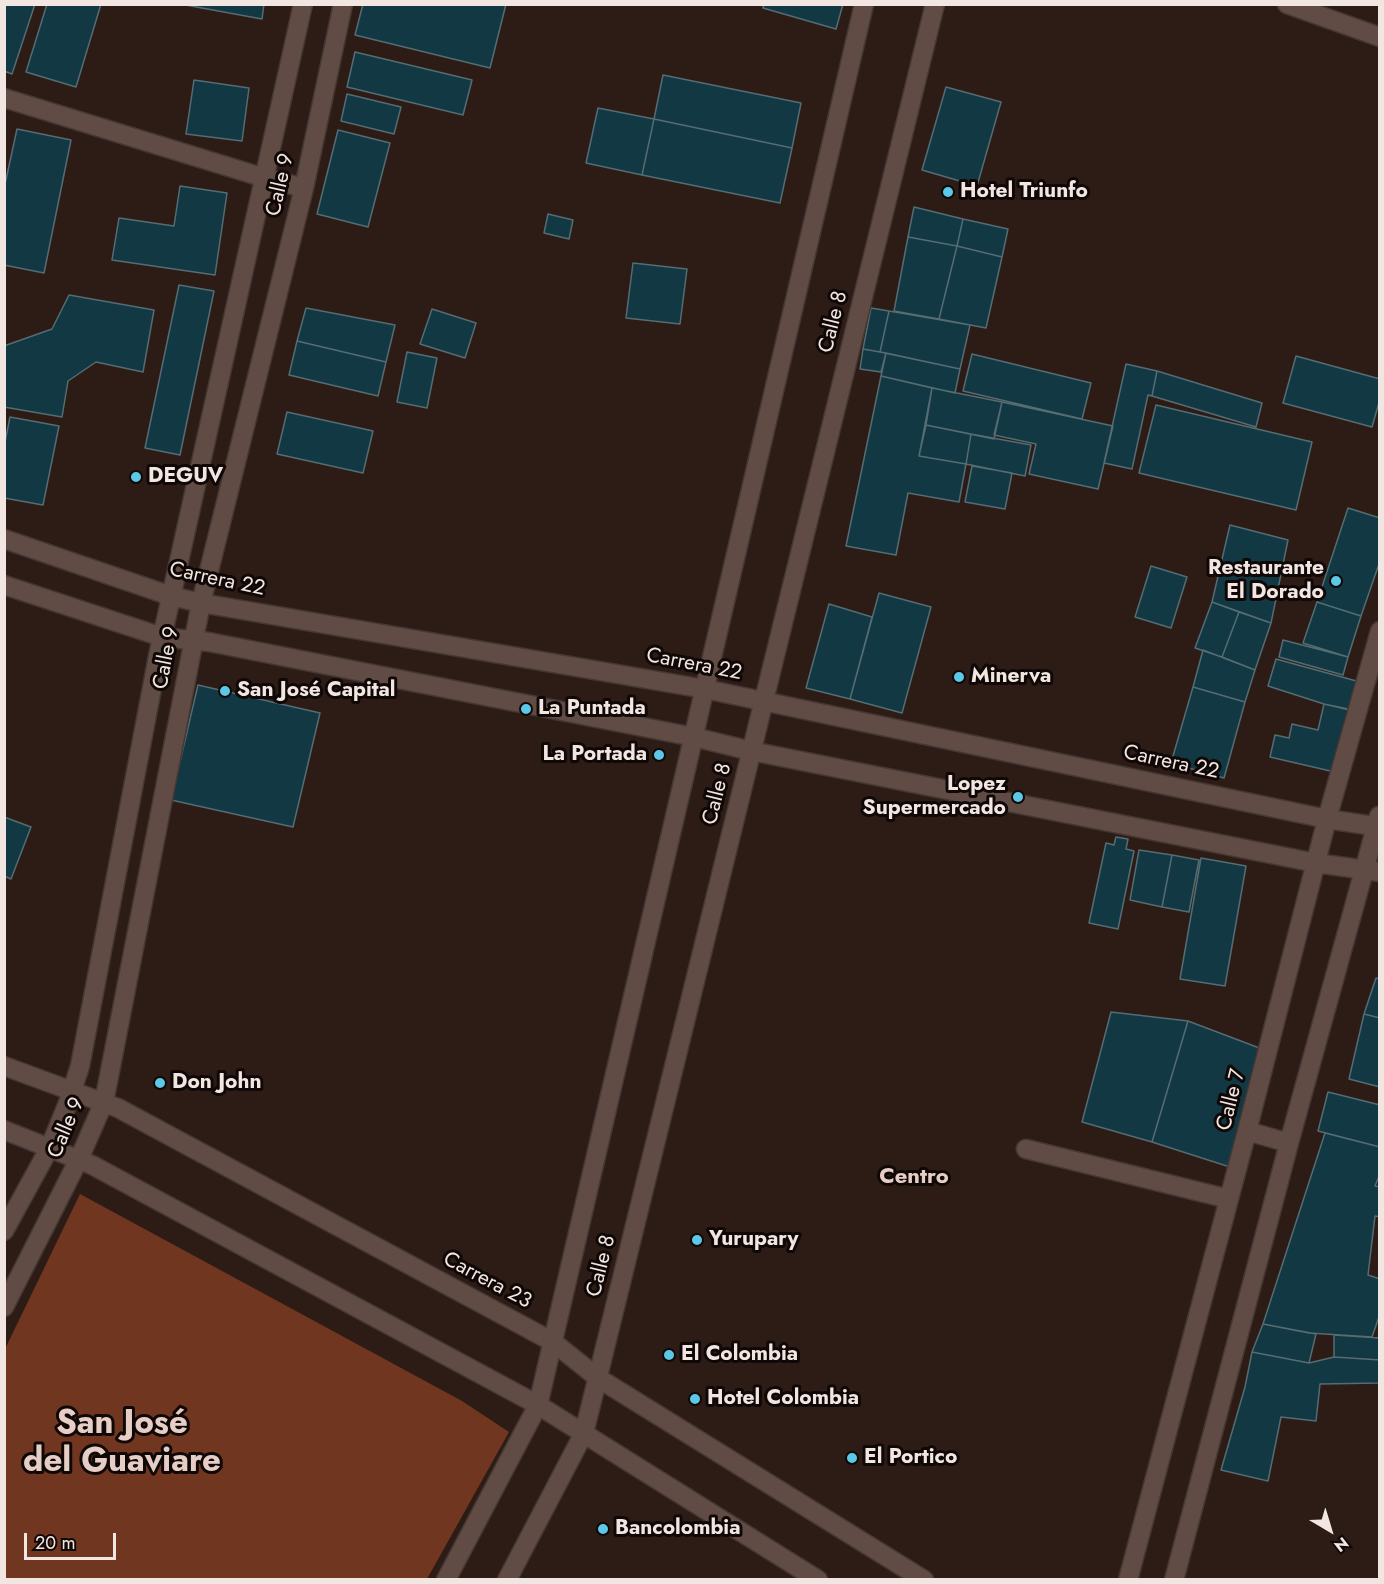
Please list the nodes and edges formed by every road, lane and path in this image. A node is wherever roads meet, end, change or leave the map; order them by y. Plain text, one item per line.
1 (303, 4) edge
2 (343, 4) edge
3 (864, 4) edge
4 (935, 4) edge
5 (1287, 4) edge
6 (1380, 37) edge
7 (4, 98) edge
8 (265, 178) junction
9 (304, 188) junction
10 (4, 539) edge
11 (4, 585) edge
12 (171, 596) junction
13 (201, 603) junction
14 (1380, 631) edge
15 (162, 637) junction
16 (193, 642) junction
17 (705, 689) junction
18 (764, 702) junction
19 (694, 737) junction
20 (751, 751) junction
21 (1327, 819) junction
22 (1379, 822) edge
23 (1316, 863) junction
24 (1371, 870) edge
25 (4, 1066) edge
26 (72, 1090) junction
27 (104, 1102) junction
28 (4, 1130) edge
29 (1247, 1131) junction
30 (1289, 1143) junction
31 (50, 1147) junction
32 (1026, 1149) dead end
33 (79, 1159) junction
34 (1229, 1199) junction
35 (4, 1231) edge
36 (4, 1307) edge
37 (553, 1342) junction
38 (597, 1378) junction
39 (538, 1405) junction
40 (584, 1433) junction
41 (446, 1580) edge
42 (507, 1580) edge
43 (818, 1580) edge
44 (924, 1580) edge
45 (1128, 1580) edge
46 (1174, 1580) edge

1 - 8 street, Calle 9
2 - 9 street, Calle 9
3 - 17 street, Calle 8
4 - 18 street, Calle 8
5 - 6 street
7 - 8 street
8 - 9 street
8 - 12 street, Calle 9
9 - 13 street, Calle 9
10 - 12 street, Carrera 22
11 - 15 street
12 - 13 street, Carrera 22
12 - 15 street, Calle 9
13 - 16 street, Calle 9
13 - 17 street, Carrera 22
14 - 21 street, Calle 7
15 - 16 street
15 - 26 street, Calle 9
16 - 19 street
16 - 27 street, Calle 9
17 - 18 street, Carrera 22
17 - 19 street, Calle 8
18 - 20 street, Calle 8
18 - 21 street, Carrera 22
19 - 20 street
19 - 37 street, Calle 8
20 - 23 street
20 - 38 street, Calle 8
21 - 22 street, Carrera 22
21 - 23 street, Calle 7
22 - 24 street
23 - 24 street
23 - 29 street, Calle 7
24 - 30 street
25 - 26 street, Carrera 23
26 - 27 street, Carrera 23
26 - 31 street, Calle 9
27 - 33 street, Calle 9
27 - 37 street, Carrera 23
28 - 31 street
29 - 30 street
29 - 34 street, Calle 7
30 - 46 street
31 - 33 street
31 - 35 street, Calle 9
32 - 34 street
33 - 36 street, Calle 9
33 - 39 street
34 - 45 street, Calle 7
37 - 38 street, Carrera 23
37 - 39 street, Calle 8
38 - 40 street, Calle 8
38 - 44 street, Carrera 23
39 - 40 street
39 - 41 street, Calle 8
40 - 42 street, Calle 8
40 - 43 street

